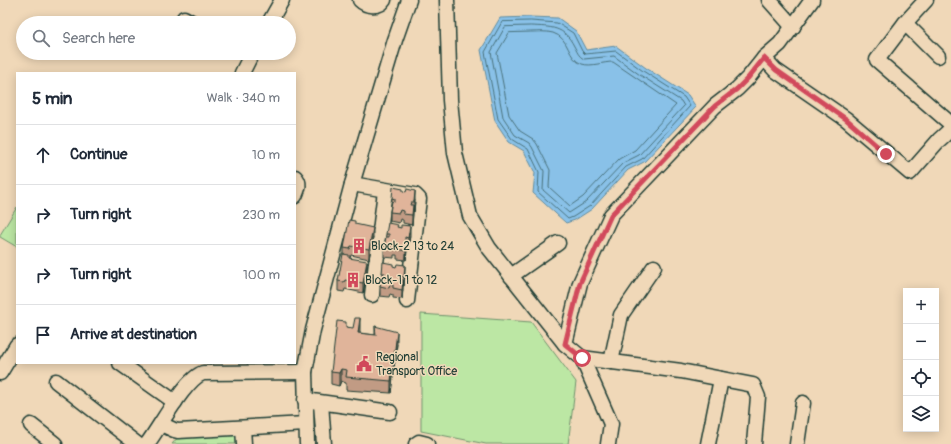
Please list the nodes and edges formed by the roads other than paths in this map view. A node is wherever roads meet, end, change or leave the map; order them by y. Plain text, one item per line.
1 (282, 0) edge
2 (360, 0) edge
3 (384, 0) edge
4 (409, 0) edge
5 (447, 0) edge
6 (769, 0) edge
7 (812, 0) edge
8 (926, 0) edge
9 (273, 16) edge
10 (906, 23) junction
11 (793, 27) junction
12 (938, 56) dead end
13 (764, 58) junction
14 (247, 60) edge
15 (242, 72) edge
16 (951, 124) edge
17 (951, 130) edge
18 (296, 179) edge
19 (352, 184) junction
20 (385, 191) junction
21 (296, 194) edge
22 (558, 243) dead end
23 (654, 267) dead end
24 (511, 276) junction
25 (372, 295) dead end
26 (407, 301) dead end
27 (565, 344) junction
28 (16, 347) edge
29 (582, 358) junction
30 (611, 362) junction
31 (121, 364) edge
32 (305, 372) junction
33 (0, 373) edge
34 (721, 379) junction
35 (56, 381) dead end
36 (305, 400) junction
37 (175, 402) junction
38 (321, 403) junction
39 (803, 403) dead end
40 (390, 412) dead end
41 (161, 424) junction
42 (306, 424) junction
43 (31, 425) dead end
44 (244, 428) junction
45 (147, 443) edge
46 (55, 444) edge
47 (244, 444) edge
48 (307, 444) edge
49 (324, 444) edge
50 (416, 444) edge
51 (427, 444) edge
52 (608, 444) edge
53 (708, 444) edge
54 (754, 444) edge
55 (797, 444) edge

1 - 9 street
2 - 3 street
4 - 19 street
5 - 24 street
6 - 11 street
7 - 11 street
8 - 10 street
10 - 12 street
10 - 16 street
11 - 13 street
13 - 17 street
13 - 27 street
14 - 15 street
18 - 21 street
19 - 20 street
19 - 32 street
20 - 25 street
20 - 26 street
22 - 24 street
23 - 30 street
24 - 27 street
27 - 29 street
28 - 33 street
29 - 30 street
29 - 52 street
30 - 34 street
31 - 37 street
32 - 36 street
32 - 37 street
34 - 53 street
34 - 54 street
35 - 45 street
36 - 38 street
36 - 42 street
37 - 41 street
38 - 40 street
38 - 49 street
39 - 55 street
41 - 44 street
41 - 45 street
42 - 44 street
42 - 48 street
43 - 46 street
44 - 47 street
50 - 51 street

